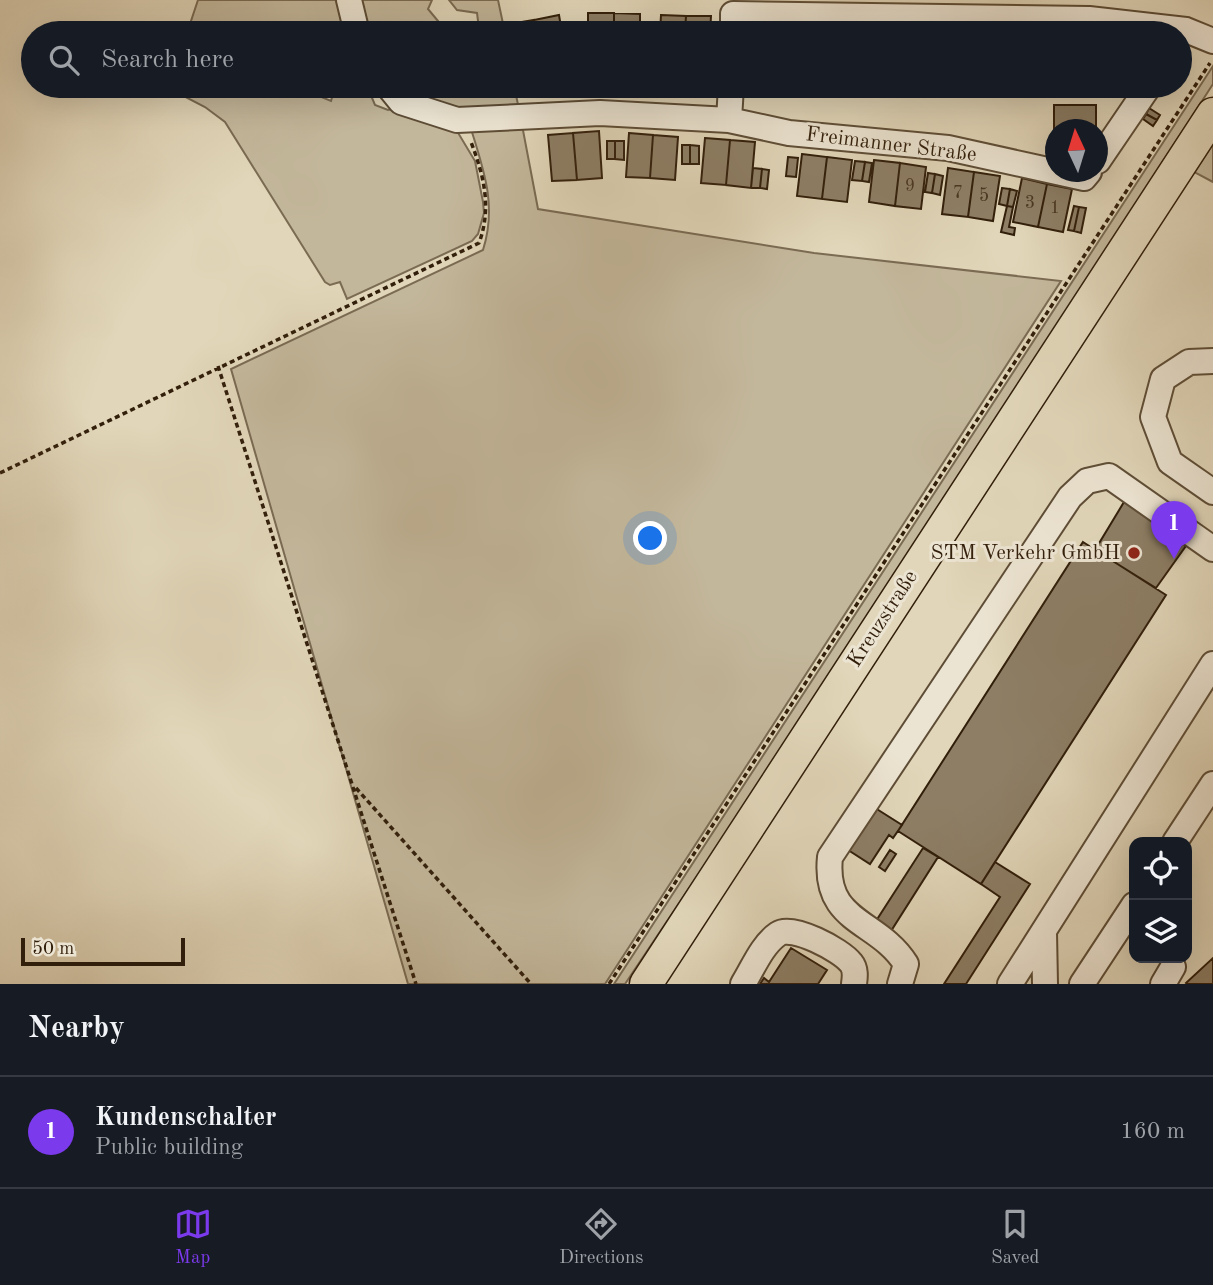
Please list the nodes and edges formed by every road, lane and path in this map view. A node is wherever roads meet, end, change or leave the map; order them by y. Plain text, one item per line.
1 (349, 0) edge
2 (354, 21) edge
3 (733, 21) edge
4 (1100, 21) edge
5 (1192, 37) edge
6 (1213, 41) edge
7 (1213, 58) edge
8 (1192, 90) edge
9 (398, 98) edge
10 (730, 98) edge
11 (1141, 98) edge
12 (1187, 98) edge
13 (1213, 114) edge
14 (457, 120) junction
15 (729, 120) junction
16 (1108, 146) edge
17 (1045, 169) edge
18 (1213, 362) edge
19 (218, 366) junction
20 (0, 473) edge
21 (1213, 492) edge
22 (1213, 549) edge
23 (1213, 664) edge
24 (1213, 784) edge
25 (354, 786) junction
26 (1178, 837) edge
27 (1129, 913) edge
28 (1044, 932) junction
29 (416, 984) edge
30 (531, 984) edge
31 (609, 984) edge
32 (646, 984) edge
33 (743, 984) edge
34 (854, 984) edge
35 (900, 984) edge
36 (1010, 984) edge
37 (1045, 984) edge
38 (1082, 984) edge

1 - 2 street
3 - 4 street
5 - 6 street
7 - 8 path
9 - 14 street
10 - 15 street
11 - 16 street
12 - 31 path
13 - 32 main road, Kreuzstraße
14 - 15 street
14 - 19 path
15 - 17 street, Freimanner Straße
18 - 21 street
19 - 20 path
19 - 25 path
22 - 35 street
23 - 28 street
24 - 26 street
25 - 29 path
25 - 30 path
27 - 38 street
28 - 36 street
28 - 37 street
33 - 34 street

